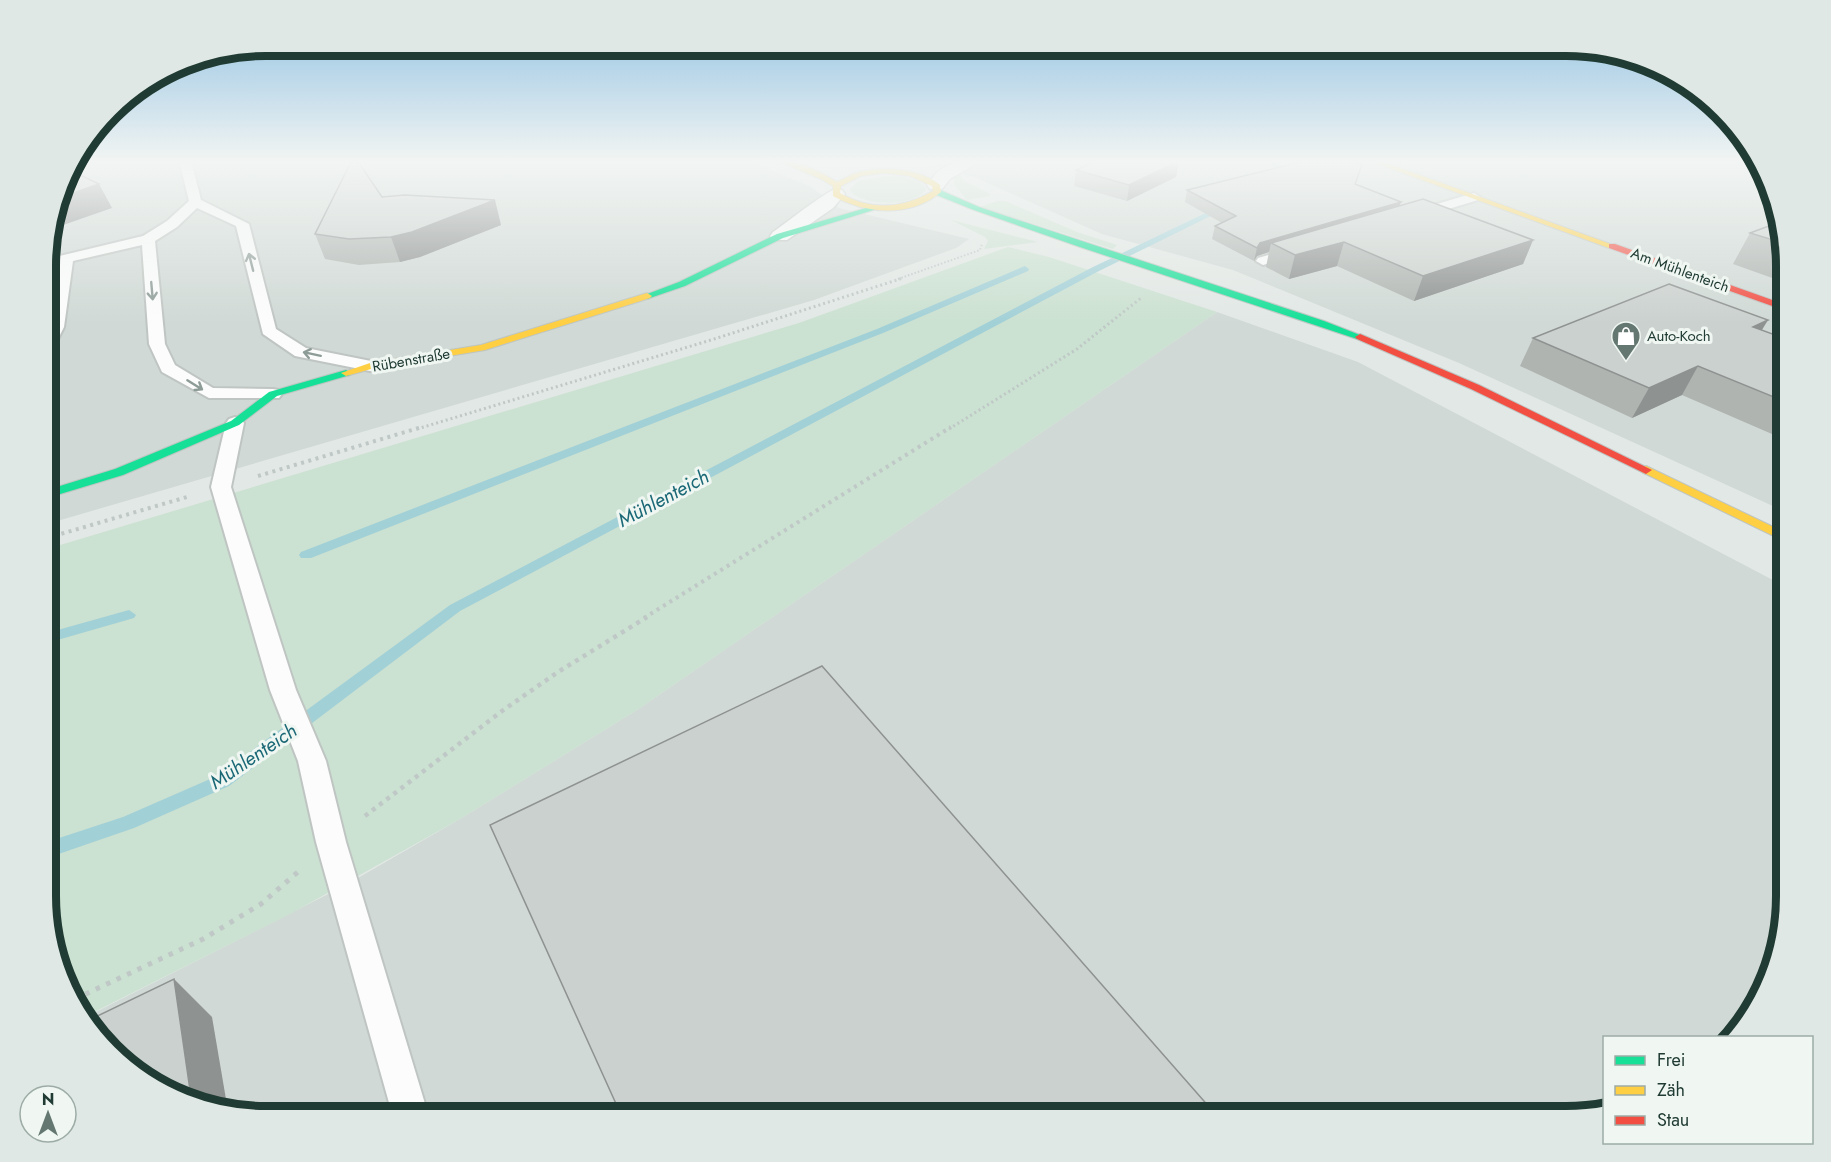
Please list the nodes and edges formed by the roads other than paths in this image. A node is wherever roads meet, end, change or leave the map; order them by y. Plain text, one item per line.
1 (182, 214) edge
2 (221, 214) edge
3 (811, 214) edge
4 (855, 214) edge
5 (952, 214) road end
6 (991, 214) edge
7 (1419, 214) edge
8 (1522, 214) edge
9 (1407, 218) edge
10 (780, 236) junction
11 (148, 239) junction
12 (1307, 248) edge
13 (1090, 249) junction
14 (66, 260) junction
15 (1263, 261) dead end
16 (56, 262) edge
17 (1775, 304) edge
18 (56, 327) edge
19 (370, 366) junction
20 (273, 394) junction
21 (235, 423) junction
22 (56, 491) edge
23 (1775, 533) edge
24 (408, 1106) edge

1 - 11 lane
19 -> 2 lane
3 - 10 street, Rübenstraße
4 - 10 main road, Rübenstraße
5 - 13 main road
6 - 13 main road
7 - 9 lane
8 - 17 main road, Am Mühlenteich
10 - 19 main road, Rübenstraße
11 - 14 lane
11 -> 20 lane
12 - 15 lane
13 - 23 main road
14 - 16 lane
14 - 18 lane
19 - 20 main road, Rübenstraße
20 - 21 main road, Rübenstraße
21 - 22 main road, Rübenstraße
21 - 24 lane

